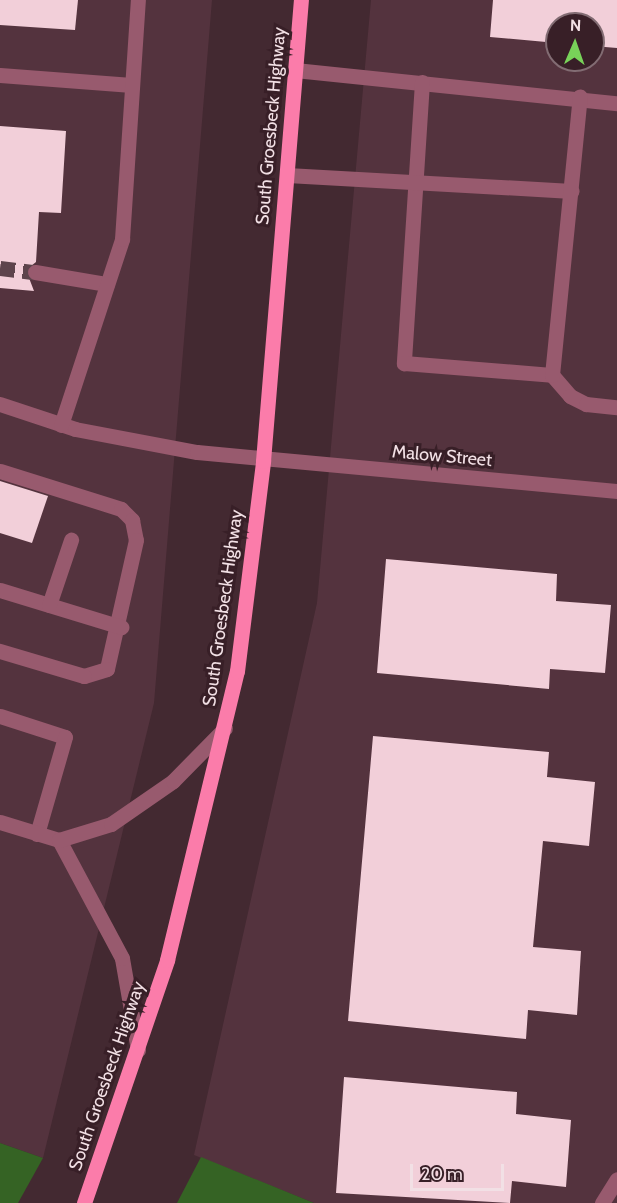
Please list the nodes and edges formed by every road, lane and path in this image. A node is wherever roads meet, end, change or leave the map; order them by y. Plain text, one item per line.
1 (138, 0) edge
2 (300, 0) edge
3 (295, 70) junction
4 (0, 75) edge
5 (422, 82) junction
6 (132, 85) junction
7 (580, 96) junction
8 (617, 103) edge
9 (286, 175) junction
10 (415, 182) junction
11 (572, 191) junction
12 (35, 272) tunnel mouth
13 (107, 284) junction
14 (552, 375) junction
15 (0, 404) edge
16 (617, 407) edge
17 (61, 425) junction
18 (263, 461) junction
19 (0, 471) edge
20 (617, 490) edge
21 (71, 540) dead end
22 (0, 590) edge
23 (49, 605) junction
24 (121, 627) junction
25 (0, 651) edge
26 (0, 716) edge
27 (225, 728) junction
28 (0, 822) edge
29 (37, 834) junction
30 (59, 840) junction
31 (138, 1050) junction
32 (617, 1179) edge
33 (84, 1203) edge
34 (602, 1203) edge

1 - 6 street
2 - 3 main road, South Groesbeck Highway
3 - 5 street
3 - 9 main road, South Groesbeck Highway
4 - 6 street
5 - 7 street
5 - 10 street
6 - 13 street
7 - 8 street
7 - 11 street
9 - 10 street
9 - 18 main road, South Groesbeck Highway
10 - 11 street
10 - 14 street
11 - 14 street
12 - 13 street
13 - 17 street
14 - 16 street
15 - 17 street, Malow Street
17 - 18 street, Malow Street
18 - 20 street, Malow Street
18 - 27 main road, South Groesbeck Highway
19 - 24 street
21 - 23 street
22 - 23 street
23 - 24 street
24 - 25 street
26 - 29 street
27 - 30 street
27 - 31 main road, South Groesbeck Highway
28 - 29 street
29 - 30 street
30 - 31 street
31 - 33 main road, South Groesbeck Highway
32 - 34 street

